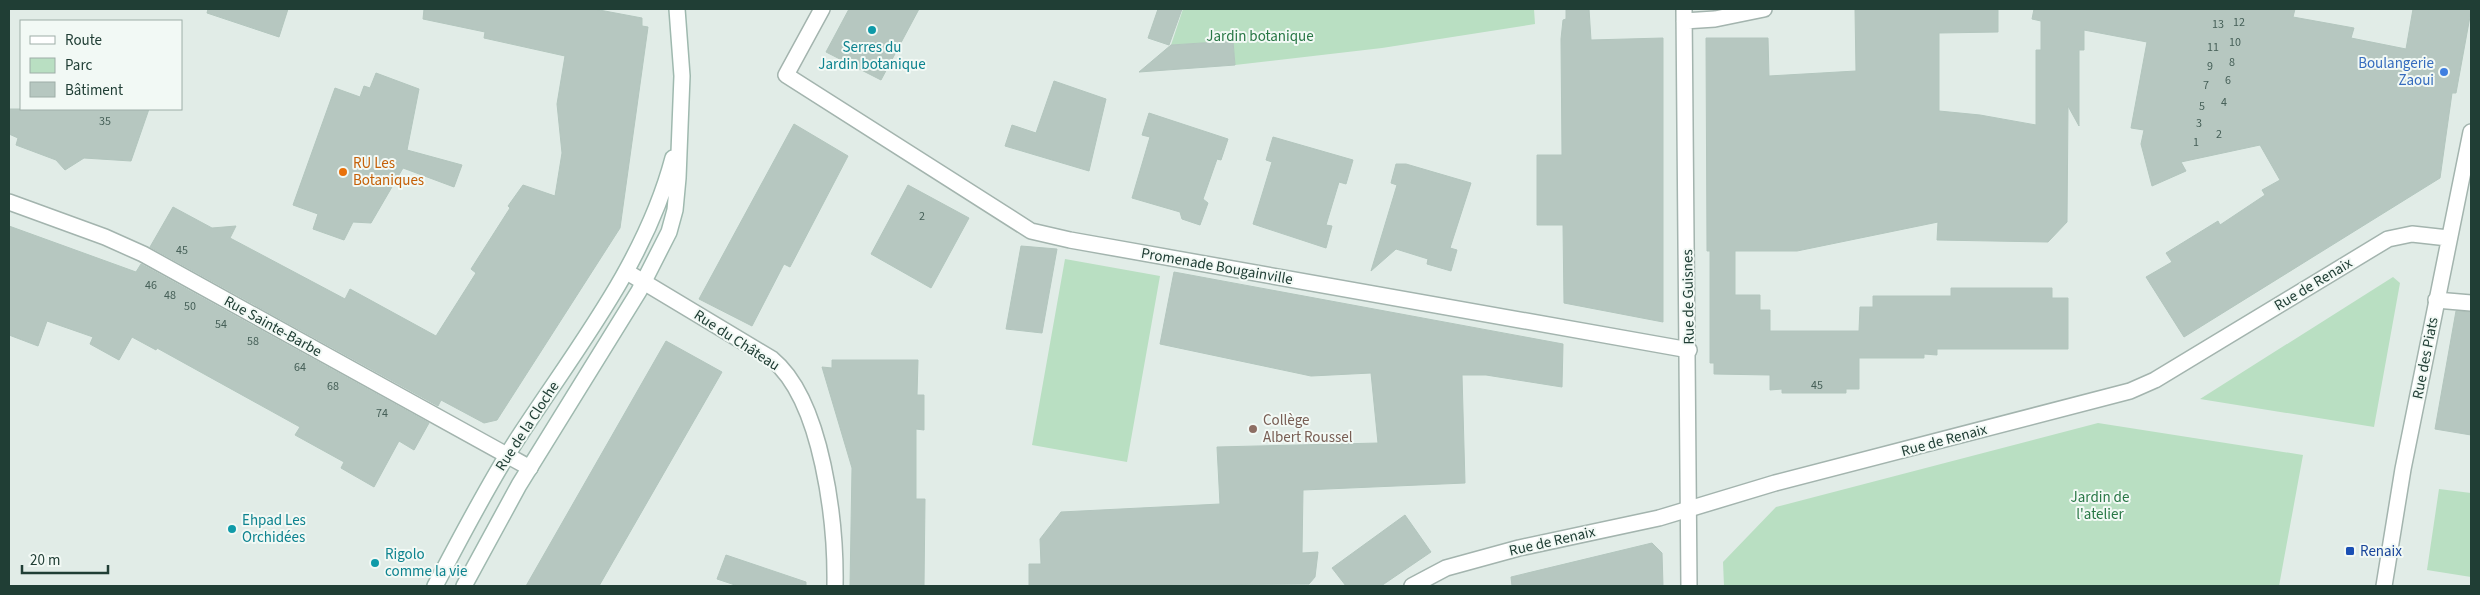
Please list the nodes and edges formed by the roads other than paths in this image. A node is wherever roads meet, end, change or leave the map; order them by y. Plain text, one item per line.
1 (677, 9) edge
2 (822, 9) edge
3 (1764, 9) edge
4 (1684, 15) edge
5 (2471, 132) edge
6 (679, 135) junction
7 (9, 202) edge
8 (2448, 238) junction
9 (627, 272) junction
10 (644, 282) junction
11 (2436, 300) junction
12 (2471, 303) edge
13 (1689, 350) junction
14 (508, 456) junction
15 (530, 468) junction
16 (1689, 508) junction
17 (435, 586) edge
18 (464, 586) edge
19 (835, 586) edge
20 (1412, 586) edge
21 (1689, 586) edge
22 (2384, 586) edge

1 - 6 street
2 - 13 street, Promenade Bougainville
3 - 4 street
4 - 13 street, Rue de Guisnes
5 - 8 street, Rue des Piats
6 - 9 street, Rue de la Cloche
6 - 10 street, Rue de la Cloche
7 - 14 street, Rue Sainte-Barbe
8 - 11 street, Rue des Piats
8 - 16 street, Rue de Renaix
9 - 10 street, Rue du Château
9 - 14 street, Rue de la Cloche
10 - 15 street, Rue de la Cloche
10 - 19 street, Rue du Château
11 - 12 street
11 - 22 street, Rue des Piats
13 - 16 street, Rue de Guisnes
14 - 15 street, Rue Sainte-Barbe
14 - 17 street, Rue de la Cloche
15 - 18 street, Rue de la Cloche
16 - 20 street, Rue de Renaix
16 - 21 street, Rue de Guisnes

